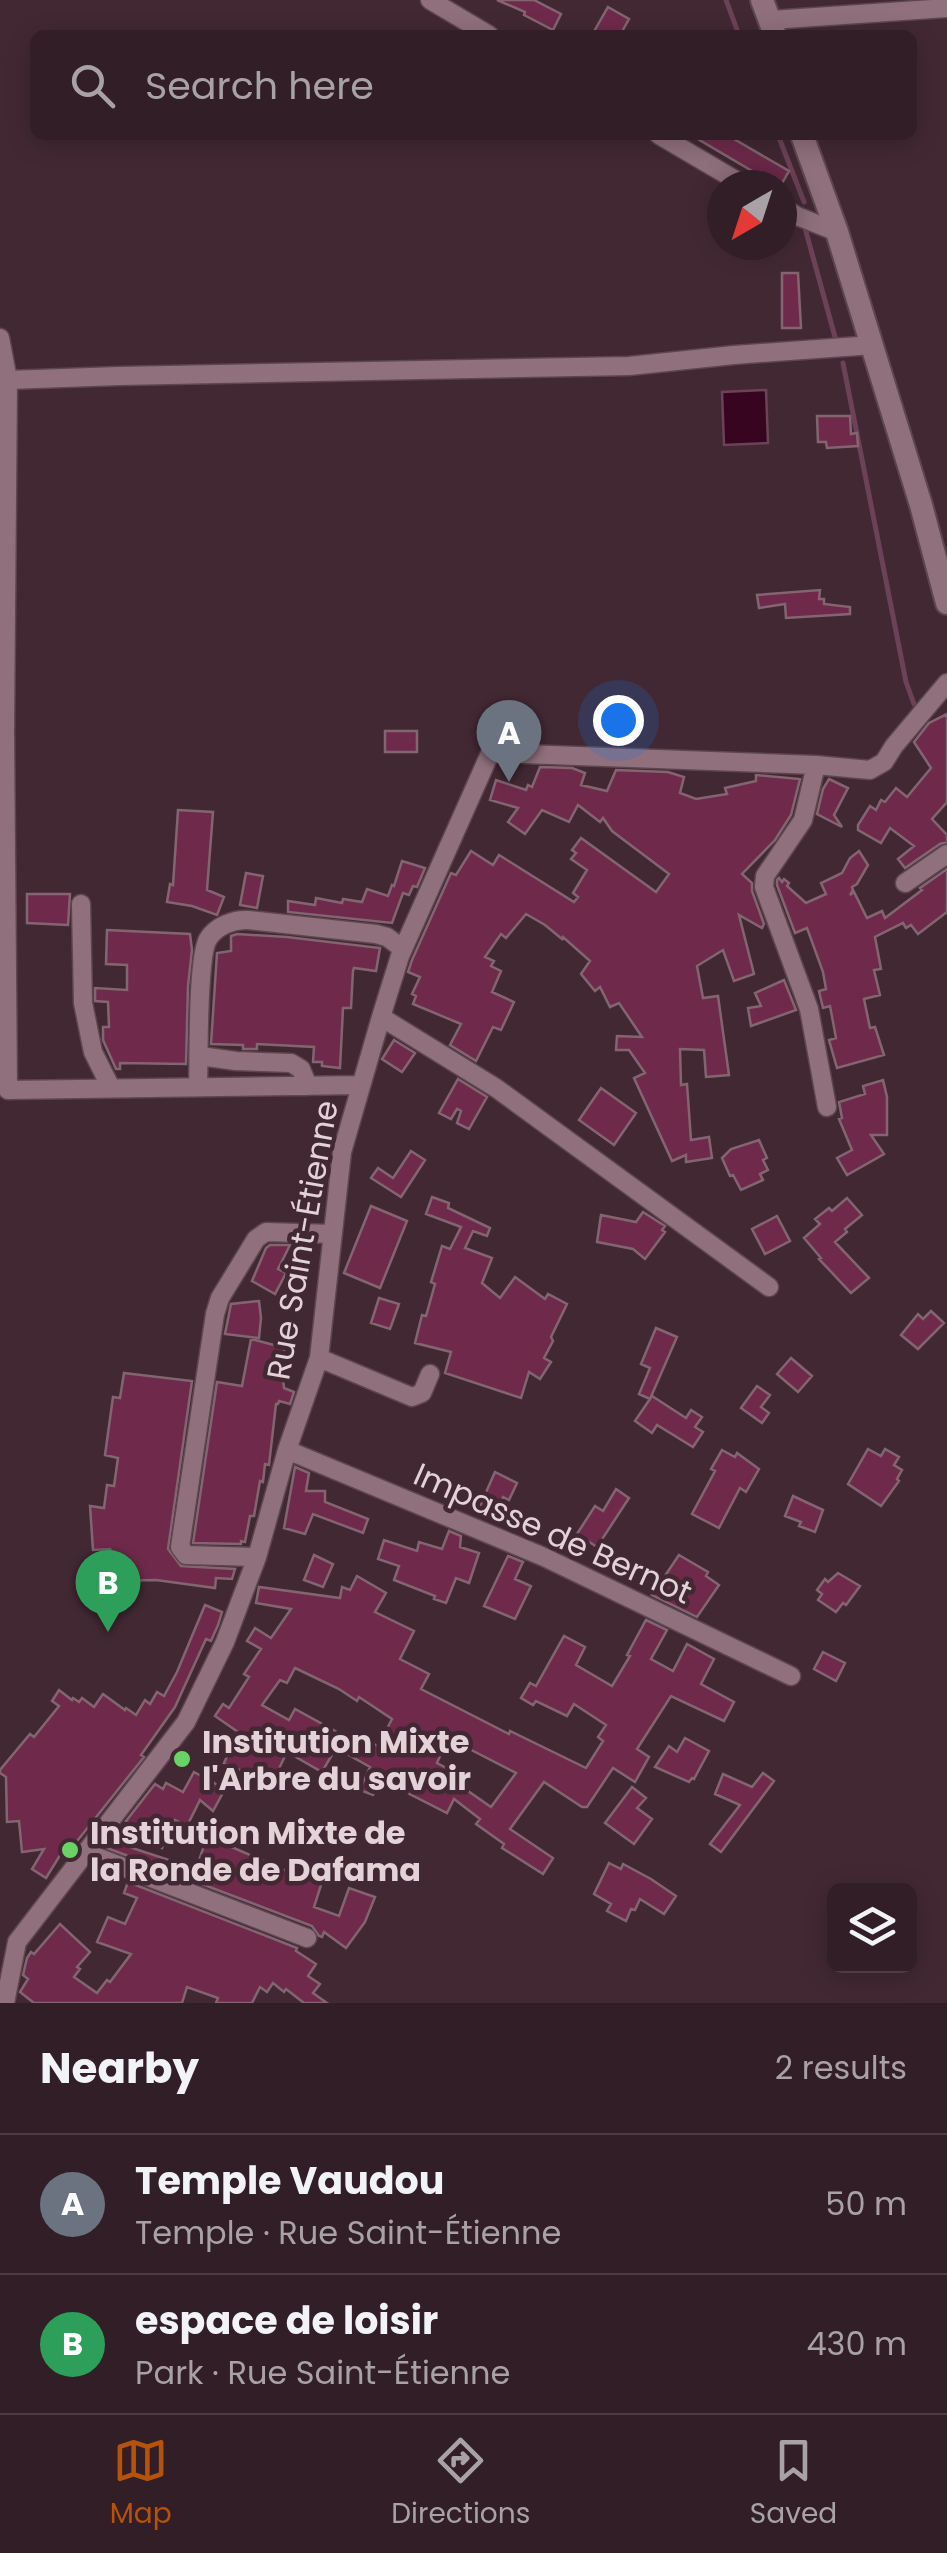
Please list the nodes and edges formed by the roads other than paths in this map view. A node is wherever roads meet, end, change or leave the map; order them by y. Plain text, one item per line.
1 (430, 0) edge
2 (947, 8) edge
3 (769, 18) edge
4 (481, 30) edge
5 (668, 140) edge
6 (804, 140) edge
7 (718, 170) edge
8 (797, 216) edge
9 (838, 232) junction
10 (0, 338) edge
11 (872, 345) junction
12 (8, 380) junction
13 (947, 603) edge
14 (947, 683) edge
15 (816, 765) junction
16 (947, 854) edge
17 (906, 883) dead end
18 (81, 904) dead end
19 (403, 949) junction
20 (380, 1017) junction
21 (200, 1056) junction
22 (361, 1085) junction
23 (308, 1086) junction
24 (198, 1087) junction
25 (111, 1088) junction
26 (827, 1106) dead end
27 (332, 1234) junction
28 (769, 1287) dead end
29 (319, 1358) junction
30 (430, 1374) dead end
31 (287, 1450) junction
32 (257, 1558) junction
33 (792, 1676) dead end
34 (84, 1852) junction
35 (307, 1938) dead end
36 (5, 2003) edge

1 - 4 street
2 - 3 street
5 - 7 street
6 - 9 street
8 - 9 street
9 - 11 street
10 - 12 street
11 - 12 street
11 - 13 street
12 - 25 street
14 - 15 street, Rue Saint-Étienne
15 - 19 street, Rue Saint-Étienne
15 - 26 street
16 - 17 street
18 - 25 street
19 - 20 street, Rue Saint-Étienne
19 - 21 street
20 - 22 street, Rue Saint-Étienne
20 - 28 street
21 - 23 street
21 - 24 street
22 - 23 street
22 - 27 street, Rue Saint-Étienne
23 - 24 street
24 - 25 street
27 - 29 street, Rue Saint-Étienne
27 - 32 street
29 - 30 street
29 - 31 street, Rue Saint-Étienne
31 - 32 street, Rue Saint-Étienne
31 - 33 street, Impasse de Bernot
32 - 34 street, Rue Saint-Étienne
34 - 35 street
34 - 36 street, Rue Saint-Étienne

